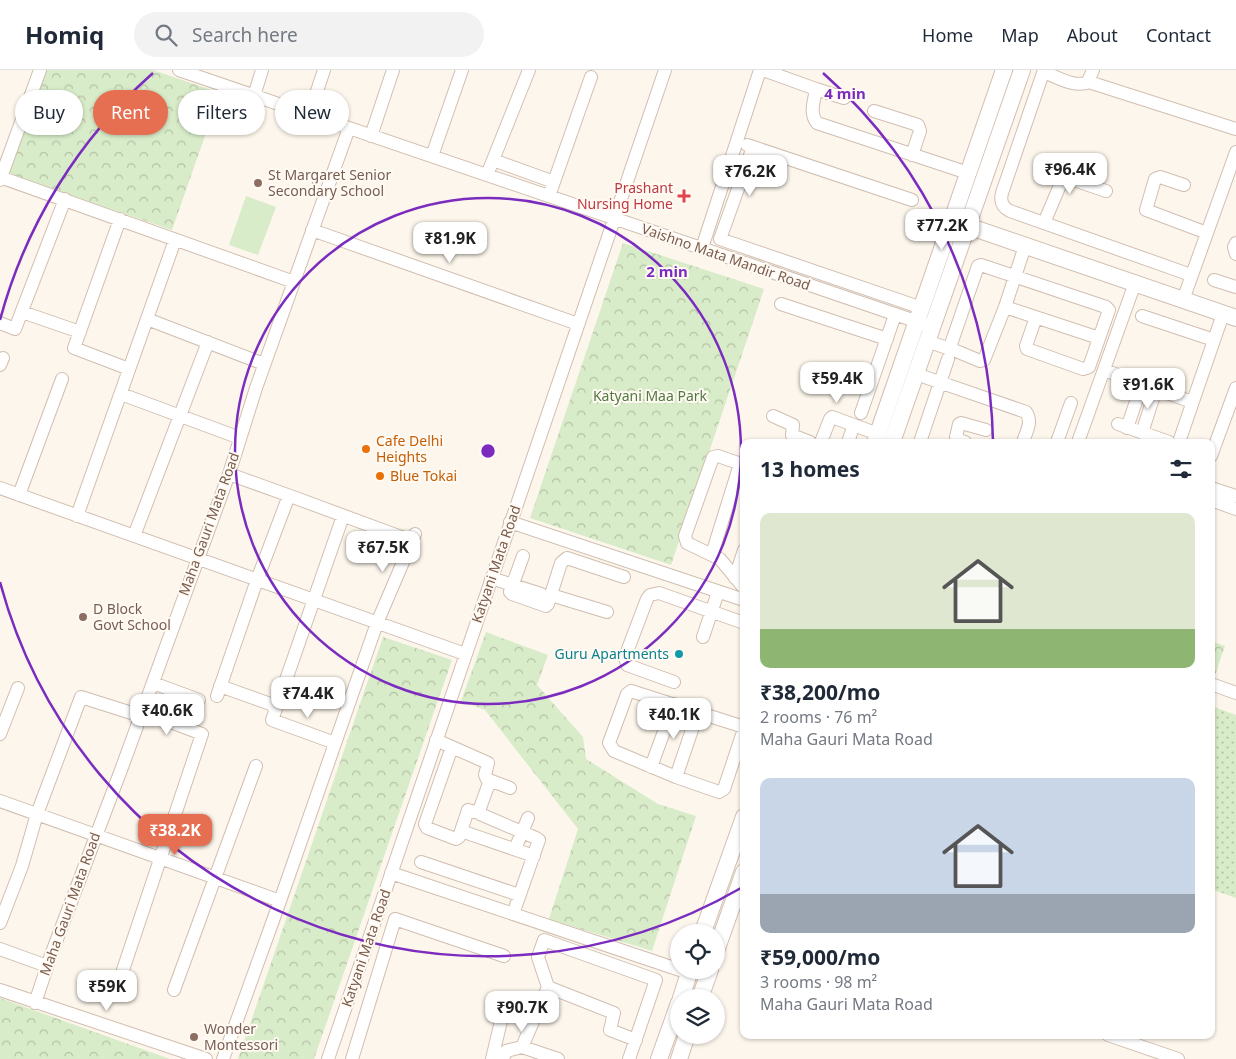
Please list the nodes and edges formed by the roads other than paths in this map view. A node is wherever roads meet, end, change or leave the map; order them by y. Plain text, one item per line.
1 (40, 70) edge
2 (179, 70) edge
3 (262, 70) edge
4 (324, 70) edge
5 (393, 70) edge
6 (462, 70) edge
7 (529, 70) edge
8 (665, 70) edge
9 (762, 70) edge
10 (1004, 70) edge
11 (1022, 70) edge
12 (1044, 71) edge
13 (201, 74) edge
14 (591, 76) dead end
15 (1092, 76) edge
16 (816, 89) junction
17 (240, 90) edge
18 (256, 90) edge
19 (317, 90) edge
20 (844, 98) dead end
21 (874, 111) dead end
22 (1006, 114) junction
23 (1026, 123) junction
24 (349, 128) edge
25 (1236, 129) edge
26 (346, 135) edge
27 (370, 136) junction
28 (738, 141) junction
29 (753, 147) junction
30 (1236, 152) edge
31 (912, 155) junction
32 (432, 156) junction
33 (493, 160) junction
34 (968, 173) junction
35 (488, 175) junction
36 (0, 178) edge
37 (554, 182) junction
38 (1184, 185) dead end
39 (1106, 191) dead end
40 (549, 196) junction
41 (65, 199) junction
42 (912, 200) dead end
43 (614, 218) junction
44 (120, 219) junction
45 (1044, 223) junction
46 (960, 224) junction
47 (312, 230) junction
48 (1207, 233) junction
49 (175, 240) junction
50 (1236, 243) edge
51 (1025, 246) junction
52 (702, 248) junction
53 (1236, 254) edge
54 (1192, 275) junction
55 (1015, 276) junction
56 (1214, 280) dead end
57 (294, 282) junction
58 (1135, 283) junction
59 (1236, 287) edge
60 (1182, 300) junction
61 (781, 304) dead end
62 (1005, 307) junction
63 (22, 312) junction
64 (895, 315) junction
65 (1142, 316) dead end
66 (1230, 316) edge
67 (1036, 318) junction
68 (147, 319) junction
69 (0, 323) edge
70 (578, 324) junction
71 (925, 324) junction
72 (80, 332) junction
73 (1098, 338) junction
74 (887, 339) junction
75 (1214, 340) junction
76 (208, 342) junction
77 (948, 354) junction
78 (264, 364) junction
79 (129, 369) junction
80 (1104, 370) junction
81 (916, 374) junction
82 (62, 379) dead end
83 (940, 382) junction
84 (1142, 384) junction
85 (1236, 388) edge
86 (1156, 389) junction
87 (121, 394) junction
88 (1192, 402) junction
89 (1071, 403) dead end
90 (1232, 412) edge
91 (861, 413) dead end
92 (180, 416) junction
93 (773, 416) dead end
94 (854, 425) junction
95 (986, 430) dead end
96 (1142, 433) junction
97 (240, 438) junction
98 (876, 438) edge
99 (801, 439) edge
100 (822, 439) edge
101 (849, 439) edge
102 (893, 439) edge
103 (921, 439) edge
104 (957, 439) edge
105 (1023, 439) edge
106 (1058, 439) edge
107 (1079, 439) edge
108 (1160, 439) edge
109 (1179, 439) edge
110 (1215, 448) edge
111 (740, 463) edge
112 (740, 470) edge
113 (229, 474) junction
114 (0, 488) edge
115 (1215, 489) edge
116 (19, 495) junction
117 (1236, 496) edge
118 (293, 497) junction
119 (1215, 501) edge
120 (1236, 509) edge
121 (78, 516) junction
122 (343, 516) junction
123 (510, 522) junction
124 (134, 536) junction
125 (712, 554) junction
126 (523, 556) dead end
127 (197, 559) junction
128 (740, 562) edge
129 (624, 577) dead end
130 (491, 578) junction
131 (735, 578) junction
132 (256, 580) junction
133 (740, 584) edge
134 (513, 585) junction
135 (718, 592) junction
136 (546, 594) junction
137 (740, 599) edge
138 (313, 600) junction
139 (712, 611) junction
140 (607, 612) dead end
141 (740, 621) edge
142 (378, 623) junction
143 (703, 637) dead end
144 (465, 654) junction
145 (674, 682) dead end
146 (152, 683) junction
147 (1215, 685) edge
148 (18, 688) dead end
149 (1236, 693) edge
150 (199, 700) dead end
151 (674, 704) junction
152 (276, 706) junction
153 (698, 712) junction
154 (141, 714) junction
155 (740, 727) edge
156 (0, 734) edge
157 (740, 739) edge
158 (436, 740) junction
159 (335, 743) junction
160 (452, 747) junction
161 (256, 766) dead end
162 (651, 767) junction
163 (676, 777) junction
164 (489, 780) junction
165 (510, 788) dead end
166 (0, 801) edge
167 (479, 813) junction
168 (37, 814) junction
169 (528, 818) dead end
170 (740, 828) edge
171 (462, 831) junction
172 (522, 832) junction
173 (96, 835) junction
174 (515, 849) junction
175 (534, 856) junction
176 (160, 858) junction
177 (421, 862) dead end
178 (391, 873) junction
179 (216, 879) junction
180 (519, 896) junction
181 (280, 900) junction
182 (738, 907) edge
183 (513, 914) junction
184 (0, 923) edge
185 (706, 924) edge
186 (725, 933) edge
187 (0, 949) edge
188 (504, 956) dead end
189 (670, 965) edge
190 (47, 966) junction
191 (123, 970) dead end
192 (548, 987) junction
193 (0, 990) edge
194 (174, 990) dead end
195 (35, 1003) junction
196 (501, 1021) dead end
197 (670, 1028) edge
198 (338, 1029) junction
199 (360, 1036) junction
200 (1120, 1039) edge
201 (636, 1040) junction
202 (684, 1044) edge
203 (522, 1047) junction
204 (206, 1059) edge
205 (223, 1059) edge
206 (328, 1059) edge
207 (352, 1059) edge
208 (492, 1059) edge
209 (503, 1059) edge
210 (558, 1059) edge
211 (629, 1059) edge
212 (659, 1059) edge
213 (679, 1059) edge
214 (1178, 1059) edge

1 - 36 street
2 - 13 street, Vaishno Mata Mandir Road
3 - 18 street
4 - 19 street
5 - 27 street
6 - 32 street
7 - 33 street
8 - 43 street, Katyani Mata Road
9 - 16 street
9 - 28 street
10 - 34 street
11 - 22 street
12 - 15 street
12 - 23 street
13 - 17 street, Vaishno Mata Mandir Road
14 - 37 street
15 - 25 street
16 - 20 street
16 - 31 street
21 - 31 street
22 - 23 street
22 - 46 street
23 - 45 street
24 - 27 street, Vaishno Mata Mandir Road
26 - 47 street, Maha Gauri Mata Road
27 - 32 street, Vaishno Mata Mandir Road
28 - 29 street
28 - 52 street
29 - 42 street
29 - 71 street
30 - 48 street
31 - 34 street
32 - 35 street, Vaishno Mata Mandir Road
33 - 35 street
33 - 37 street
34 - 46 street
35 - 40 street, Vaishno Mata Mandir Road
36 - 41 street
37 - 40 street
38 - 48 street
39 - 45 street
40 - 43 street, Vaishno Mata Mandir Road
41 - 44 street
41 - 63 street
43 - 52 street, Vaishno Mata Mandir Road
43 - 70 street, Katyani Mata Road
44 - 49 street
44 - 72 street
45 - 54 street
46 - 51 street
46 - 71 street
47 - 57 street, Maha Gauri Mata Road
47 - 70 street
48 - 54 street
49 - 57 street
49 - 68 street
50 - 53 street
51 - 55 street
51 - 58 street
52 - 64 street, Vaishno Mata Mandir Road
54 - 60 street
55 - 62 street
55 - 73 street
55 - 77 street
56 - 59 street
57 - 78 street, Maha Gauri Mata Road
58 - 60 street
58 - 80 street
60 - 66 street
61 - 74 street
62 - 67 street
62 - 77 street
63 - 69 street
63 - 72 street
64 - 71 street, Vaishno Mata Mandir Road
64 - 74 street
65 - 75 street
66 - 75 street
67 - 73 street
67 - 73 street
68 - 76 street
68 - 79 street
70 - 123 street, Katyani Mata Road
71 - 77 street
71 - 81 street
71 - 98 street
72 - 79 street
74 - 91 street
75 - 88 street
76 - 78 street
76 - 92 street
77 - 83 street
78 - 97 street, Maha Gauri Mata Road
79 - 87 street
80 - 84 street
80 - 107 street
81 - 83 street
81 - 102 street
82 - 116 street
83 - 103 street
83 - 105 street
84 - 86 street
84 - 96 street
85 - 90 street
86 - 88 street
86 - 96 street
87 - 92 street
87 - 121 street
88 - 109 street
89 - 106 street
90 - 110 street
92 - 97 street
92 - 124 street
93 - 99 street
94 - 98 street
94 - 100 street
94 - 101 street
95 - 104 street
96 - 108 street
97 - 113 street, Maha Gauri Mata Road
111 - 125 street
112 - 125 street
113 - 118 street
113 - 127 street, Maha Gauri Mata Road
114 - 116 street
115 - 117 street
116 - 121 street
118 - 122 street
118 - 132 street
119 - 120 street
121 - 124 street
122 - 138 street
122 - 142 street
123 - 130 street, Katyani Mata Road
123 - 135 street
124 - 127 street
125 - 131 street
126 - 134 street
127 - 132 street
127 - 146 street, Maha Gauri Mata Road
128 - 131 street
129 - 136 street
130 - 134 street
130 - 144 street, Katyani Mata Road
131 - 133 street
132 - 138 street
132 - 152 street
134 - 136 street
135 - 137 street
135 - 139 street
136 - 140 street
138 - 142 street
138 - 152 street
139 - 141 street
139 - 143 street
139 - 145 street
142 - 144 street
142 - 159 street
144 - 158 street, Katyani Mata Road
146 - 150 street
146 - 154 street, Maha Gauri Mata Road
147 - 149 street
148 - 156 street
151 - 153 street
151 - 162 street
151 - 162 street
152 - 159 street
153 - 155 street
153 - 163 street
154 - 168 street
154 - 173 street, Maha Gauri Mata Road
154 - 176 street
157 - 163 street
158 - 160 street
158 - 178 street, Katyani Mata Road
159 - 181 street
160 - 164 street
160 - 171 street
161 - 179 street
162 - 163 street
164 - 165 street
164 - 167 street
166 - 168 street
167 - 171 street
167 - 172 street
168 - 173 street
168 - 184 street
169 - 172 street
170 - 185 street
171 - 174 street
172 - 174 street
172 - 175 street
173 - 176 street
173 - 190 street, Maha Gauri Mata Road
174 - 175 street
175 - 180 street
176 - 179 street
176 - 191 street
177 - 180 street
178 - 183 street
178 - 198 street, Katyani Mata Road
179 - 181 street
179 - 194 street
180 - 183 street
181 - 205 street
182 - 186 street
183 - 189 street
187 - 190 street
188 - 199 street
190 - 195 street, Maha Gauri Mata Road
192 - 201 street
192 - 201 street
192 - 203 street
193 - 195 street
195 - 204 street
196 - 208 street
197 - 212 street
198 - 199 street
198 - 206 street, Katyani Mata Road
199 - 207 street
200 - 214 street
201 - 211 street
202 - 213 street
203 - 209 street
203 - 210 street

